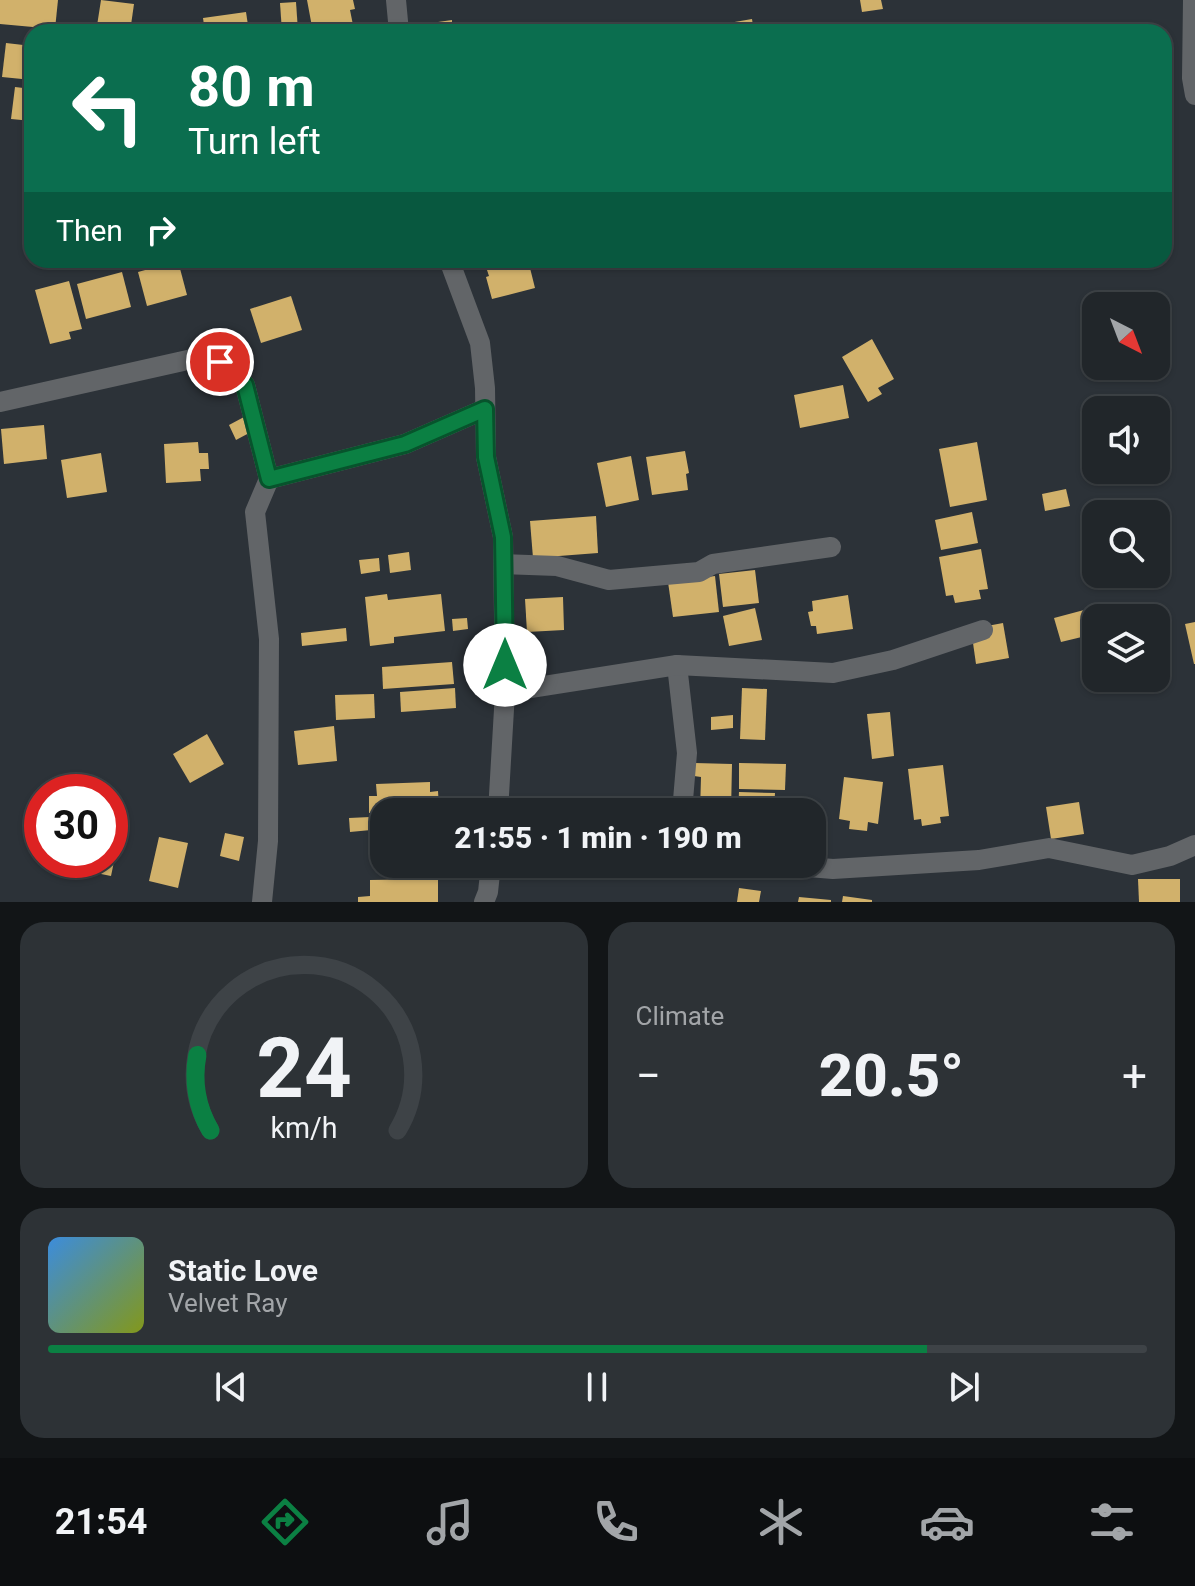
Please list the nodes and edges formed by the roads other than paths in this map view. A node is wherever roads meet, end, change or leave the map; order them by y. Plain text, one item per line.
1 (396, 0) edge
2 (1193, 0) edge
3 (398, 24) edge
4 (1195, 95) edge
5 (452, 268) edge
6 (0, 402) edge
7 (485, 409) junction
8 (269, 479) junction
9 (831, 547) dead end
10 (504, 564) junction
11 (983, 630) dead end
12 (677, 665) junction
13 (505, 692) junction
14 (499, 798) edge
15 (683, 798) edge
16 (1195, 845) edge
17 (826, 868) edge
18 (490, 878) edge
19 (262, 902) edge
20 (484, 902) edge

1 - 3 street
2 - 4 street
5 - 7 street
6 - 8 street
7 - 8 street
7 - 10 street
8 - 19 street
9 - 10 street
10 - 13 street
11 - 12 street
12 - 13 street
12 - 15 street
13 - 14 street
16 - 17 street
18 - 20 street

